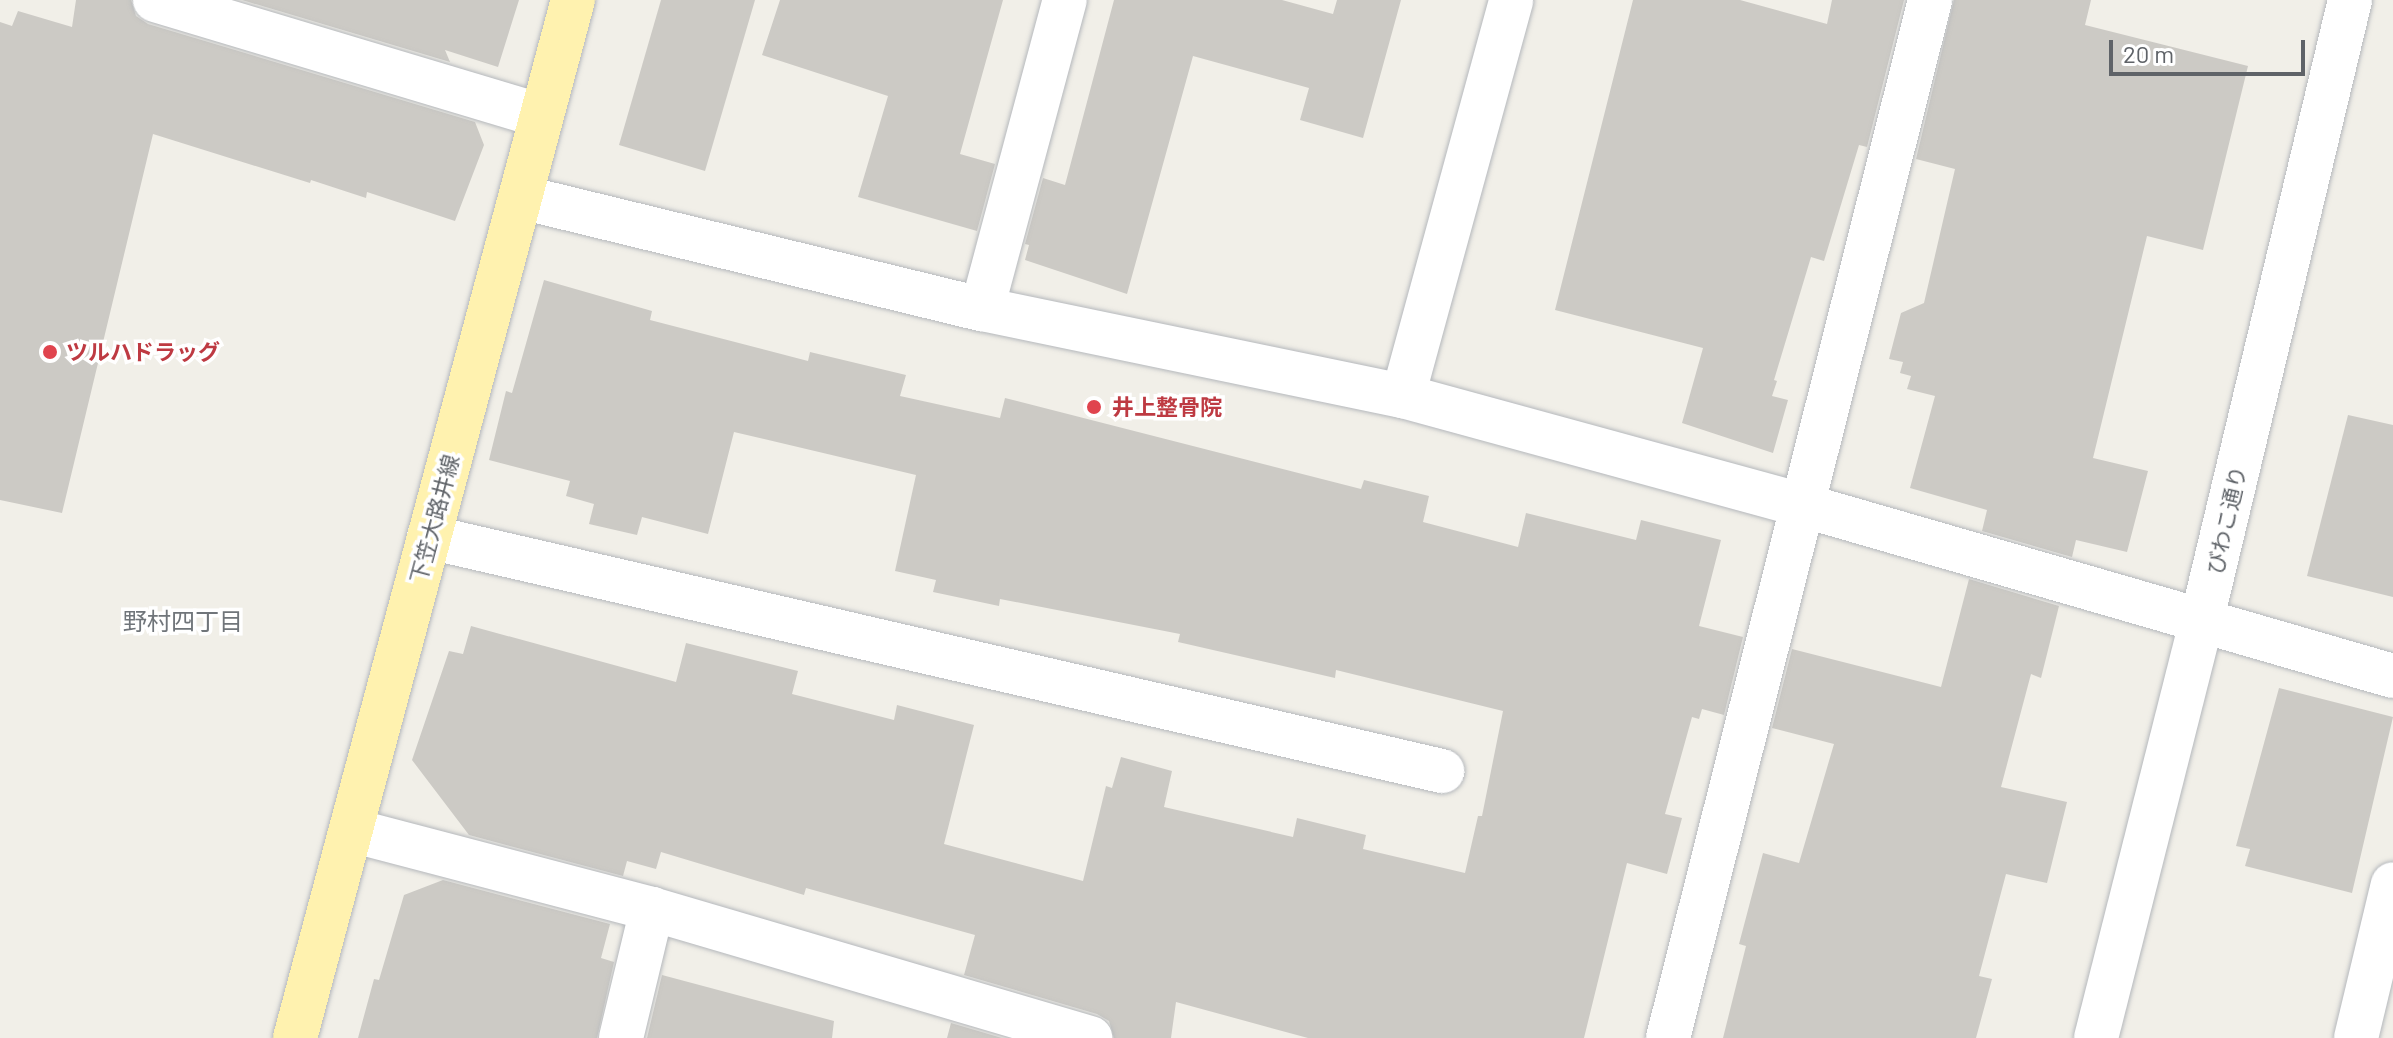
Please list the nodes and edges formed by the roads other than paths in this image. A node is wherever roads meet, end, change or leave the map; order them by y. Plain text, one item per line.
1 (155, 0) edge
2 (573, 0) edge
3 (1065, 0) edge
4 (1511, 0) edge
5 (1930, 0) edge
6 (2350, 0) edge
7 (541, 116) junction
8 (521, 197) junction
9 (982, 309) junction
10 (1403, 396) junction
11 (1802, 505) junction
12 (429, 537) junction
13 (2201, 623) junction
14 (2393, 676) edge
15 (1442, 771) dead end
16 (351, 830) junction
17 (2393, 884) edge
18 (652, 909) junction
19 (295, 1038) edge
20 (621, 1038) edge
21 (1090, 1038) edge
22 (1668, 1038) edge
23 (2096, 1038) edge
24 (2356, 1038) edge

1 - 7 street
2 - 7 main road, 下笠大路井線
3 - 9 street
4 - 10 street
5 - 11 street
6 - 13 street, びわこ通り
7 - 8 main road, 下笠大路井線
8 - 9 street
8 - 12 main road, 下笠大路井線
9 - 10 street
10 - 11 street
11 - 13 street
11 - 22 street
12 - 15 street
12 - 16 main road, 下笠大路井線
13 - 14 street
13 - 23 street, びわこ通り
16 - 18 street
16 - 19 main road, 下笠大路井線
17 - 24 street
18 - 20 street
18 - 21 street

